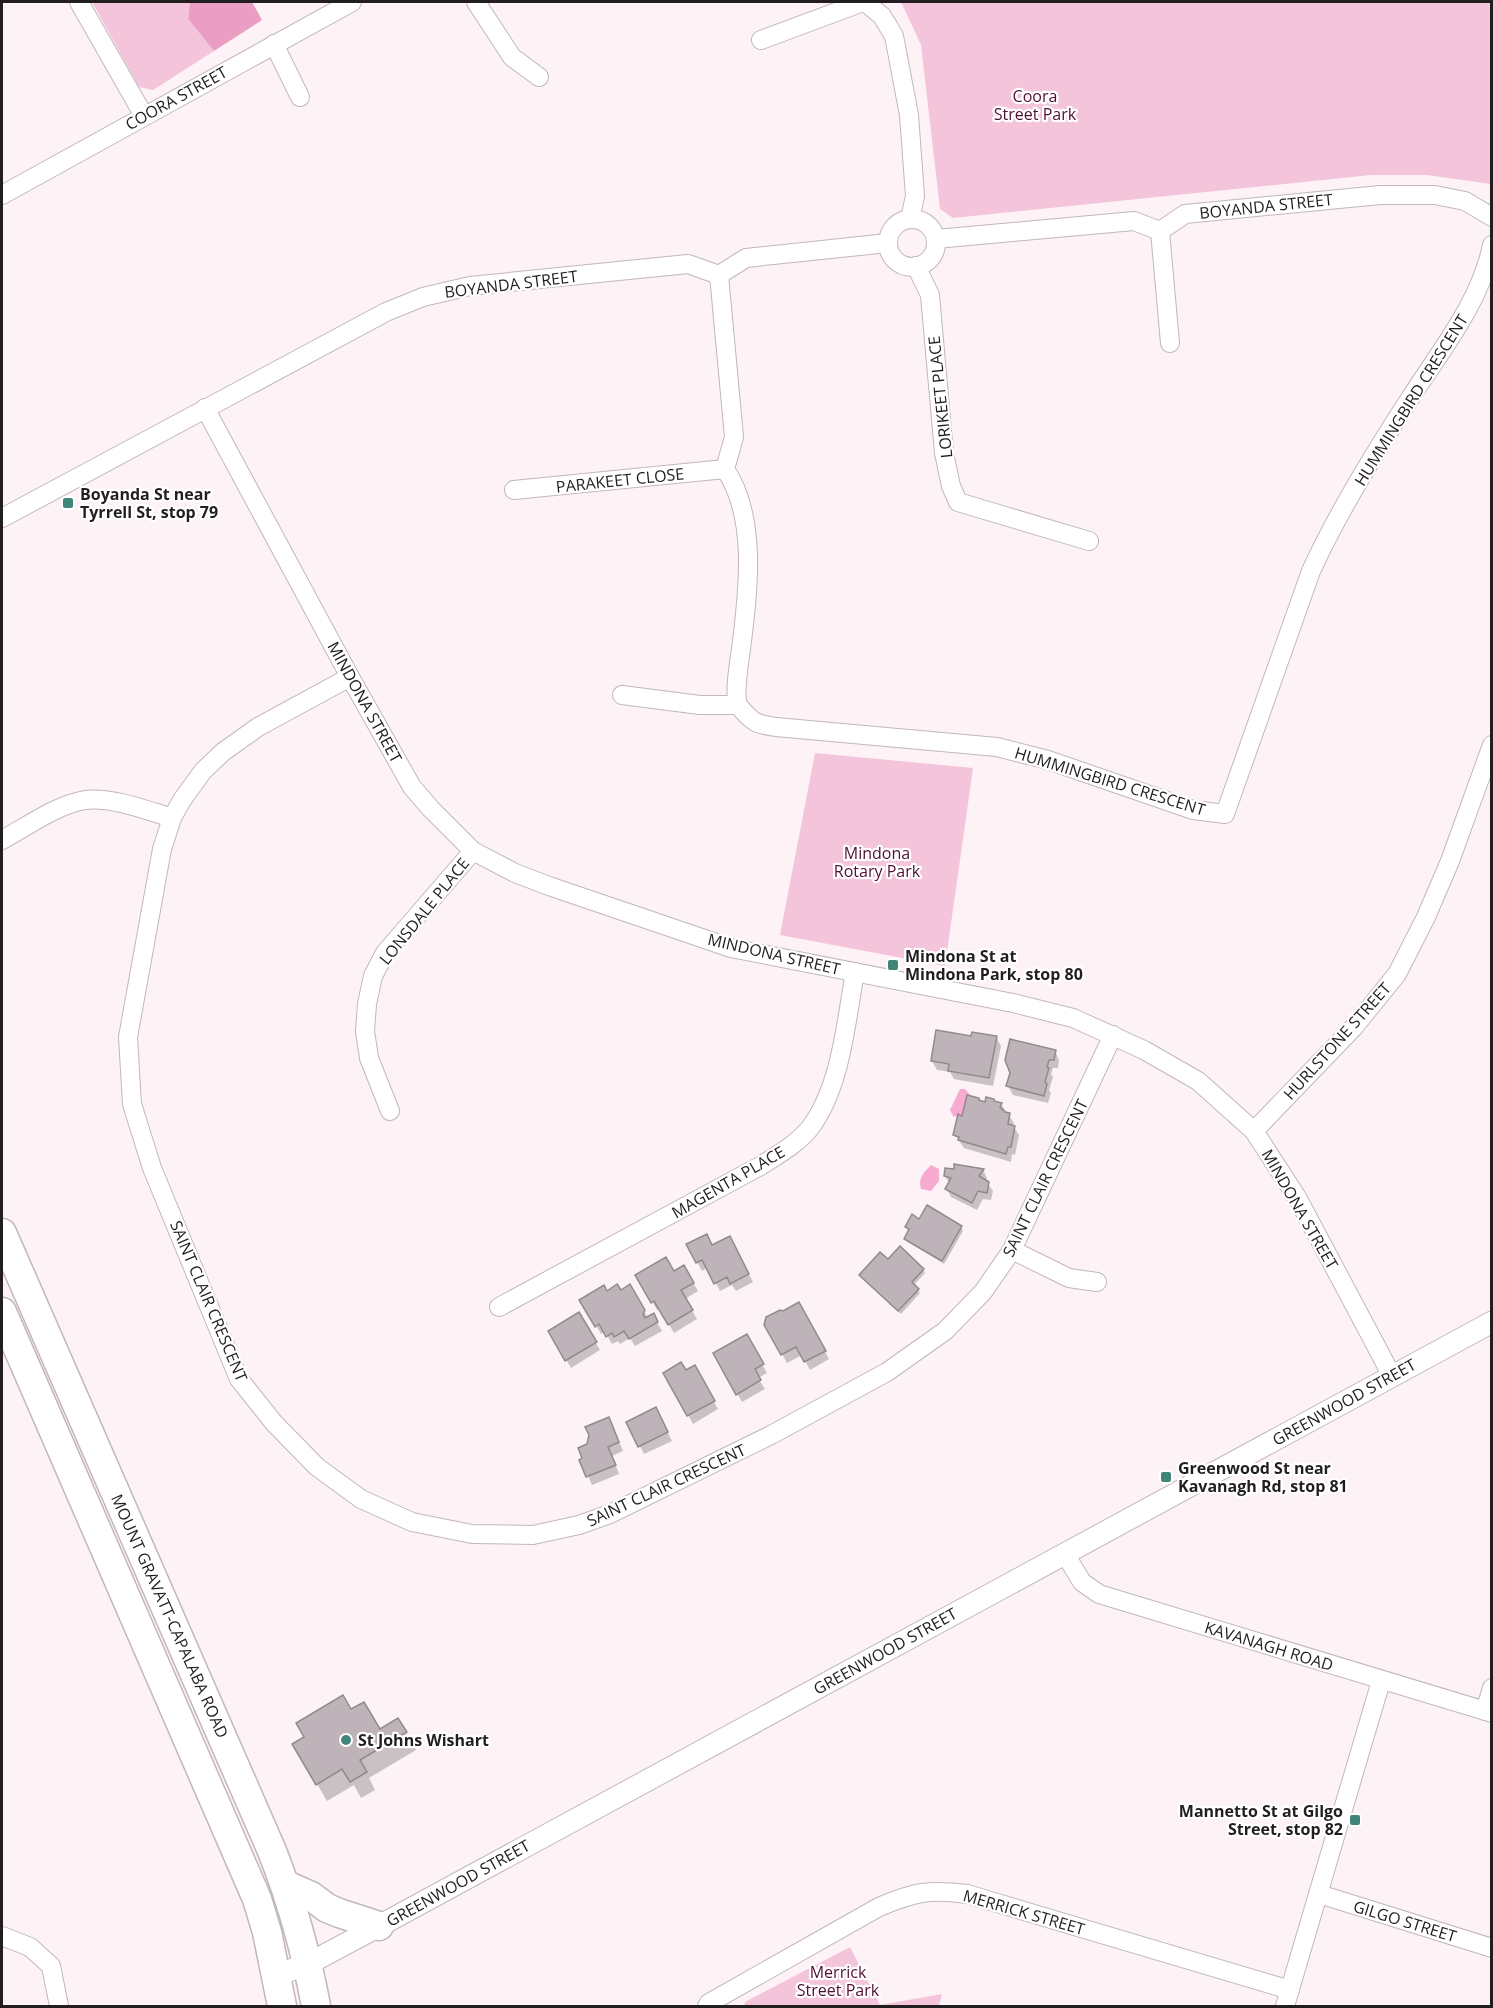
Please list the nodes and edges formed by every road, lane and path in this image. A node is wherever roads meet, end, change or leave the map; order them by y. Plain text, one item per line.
1 (79, 2) edge
2 (352, 2) edge
3 (476, 2) edge
4 (864, 2) edge
5 (761, 40) dead end
6 (274, 44) junction
7 (539, 77) dead end
8 (300, 98) dead end
9 (144, 116) junction
10 (2, 195) edge
11 (1491, 217) edge
12 (910, 219) junction
13 (1160, 231) junction
14 (936, 239) junction
15 (888, 243) junction
16 (1491, 244) edge
17 (916, 266) junction
18 (719, 275) junction
19 (1170, 343) dead end
20 (205, 408) junction
21 (725, 469) junction
22 (514, 490) dead end
23 (2, 518) edge
24 (1089, 541) dead end
25 (350, 677) junction
26 (622, 695) dead end
27 (738, 705) junction
28 (1491, 745) edge
29 (1484, 792) edge
30 (172, 818) junction
31 (2, 840) edge
32 (473, 851) junction
33 (855, 972) junction
34 (1113, 1035) junction
35 (390, 1112) dead end
36 (1254, 1131) junction
37 (2, 1233) edge
38 (1012, 1250) junction
39 (1097, 1282) dead end
40 (499, 1307) dead end
41 (2, 1312) edge
42 (1491, 1322) edge
43 (1392, 1376) junction
44 (1065, 1554) junction
45 (1381, 1681) junction
46 (1491, 1688) edge
47 (1488, 1712) edge
48 (286, 1885) junction
49 (1319, 1894) junction
50 (379, 1926) junction
51 (2, 1936) edge
52 (1491, 1948) edge
53 (308, 1963) junction
54 (277, 1976) junction
55 (1287, 1998) edge
56 (59, 2007) edge
57 (282, 2007) edge
58 (316, 2007) edge
59 (707, 2007) edge

1 - 9 street
2 - 6 street, COORA STREET
3 - 7 street
4 - 5 street
4 - 12 street
6 - 8 street
6 - 9 street, COORA STREET
9 - 10 street, COORA STREET
11 - 13 street, BOYANDA STREET
12 - 14 street
12 - 15 street
13 - 14 street
13 - 19 street
14 - 17 street
15 - 17 street
15 - 18 street
16 - 27 street, HUMMINGBIRD CRESCENT
17 - 24 street, LORIKEET PLACE
18 - 20 street, BOYANDA STREET
18 - 21 street
20 - 23 street, BOYANDA STREET
20 - 25 street, MINDONA STREET
21 - 22 street, PARAKEET CLOSE
21 - 27 street
25 - 30 street, SAINT CLAIR CRESCENT
25 - 32 street, MINDONA STREET
26 - 27 street
28 - 29 street, HURLSTONE STREET
29 - 36 street, HURLSTONE STREET
30 - 31 street
30 - 38 street, SAINT CLAIR CRESCENT
32 - 33 street, MINDONA STREET
32 - 35 street, LONSDALE PLACE
33 - 34 street, MINDONA STREET
33 - 40 street, MAGENTA PLACE
34 - 36 street, MINDONA STREET
34 - 38 street, SAINT CLAIR CRESCENT
36 - 43 street, MINDONA STREET
37 - 48 highway, MOUNT GRAVATT-CAPALABA ROAD
38 - 39 street
41 - 54 highway, MOUNT GRAVATT-CAPALABA ROAD
42 - 43 street, GREENWOOD STREET
43 - 44 street, GREENWOOD STREET
44 - 45 street, KAVANAGH ROAD
44 - 50 street, GREENWOOD STREET
45 - 47 street, KAVANAGH ROAD
45 - 49 street
46 - 47 street
48 - 50 highway
48 - 53 highway, MOUNT GRAVATT-CAPALABA ROAD
49 - 52 street, GILGO STREET
49 - 55 street
50 - 53 street, GREENWOOD STREET
51 - 56 street
53 - 54 street, GREENWOOD STREET
53 - 58 highway, MOUNT GRAVATT-CAPALABA ROAD
54 - 57 highway, MOUNT GRAVATT-CAPALABA ROAD
55 - 59 street, MERRICK STREET

